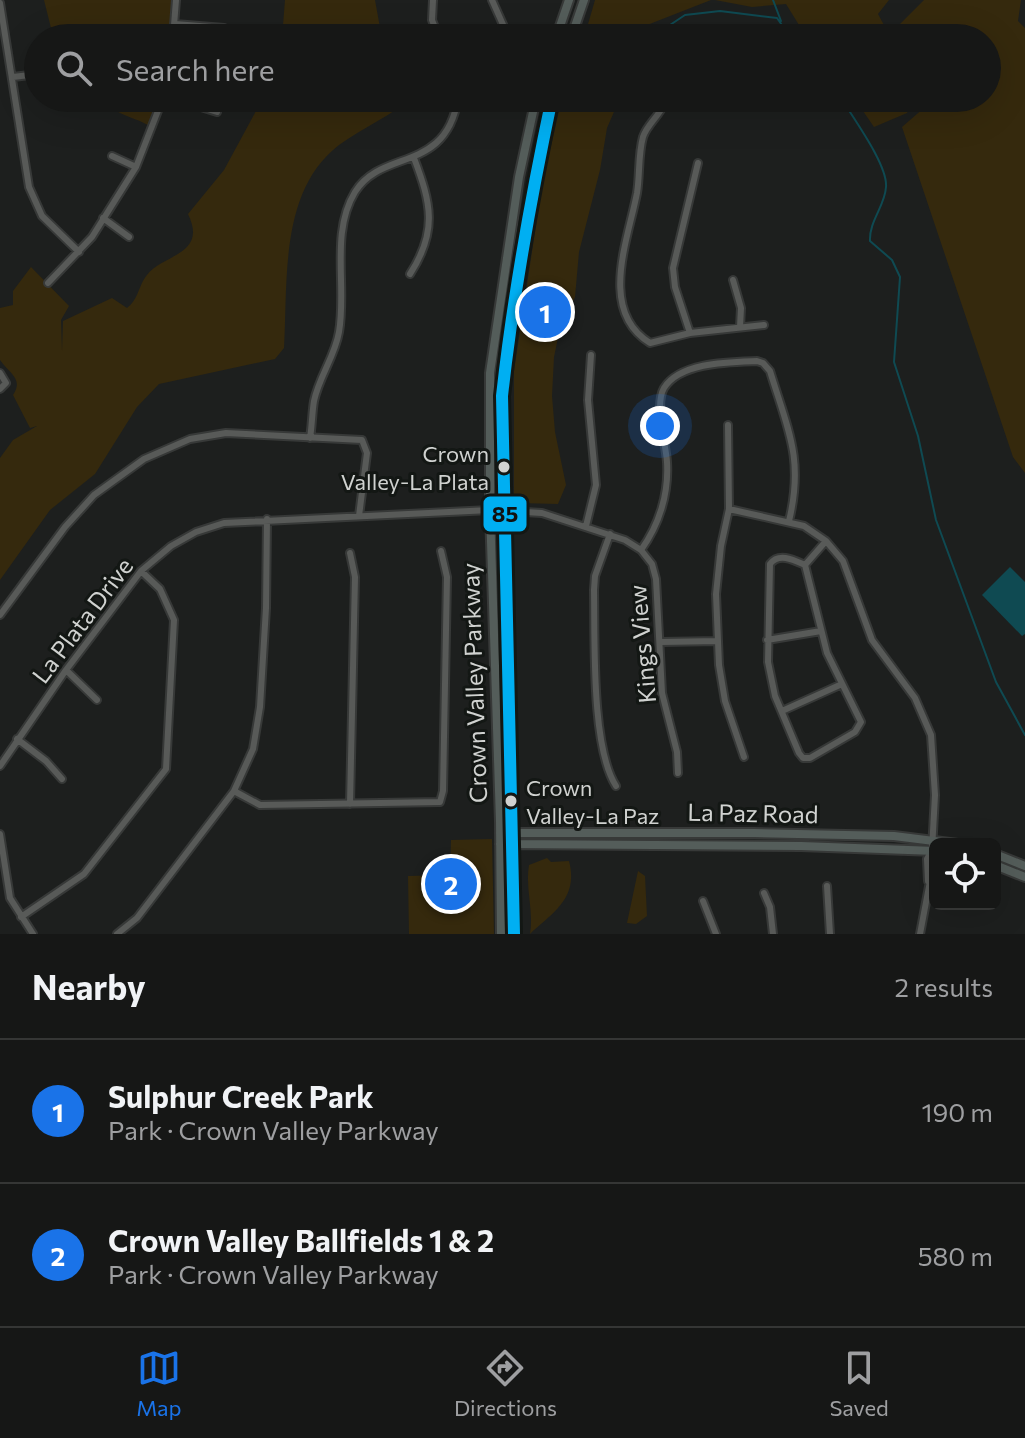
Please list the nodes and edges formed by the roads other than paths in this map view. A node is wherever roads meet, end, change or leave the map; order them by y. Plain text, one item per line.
1 (176, 0) edge
2 (433, 0) edge
3 (492, 0) edge
4 (569, 0) edge
5 (584, 0) edge
6 (0, 3) edge
7 (175, 24) edge
8 (434, 24) edge
9 (503, 24) edge
10 (561, 24) edge
11 (576, 24) edge
12 (24, 76) edge
13 (13, 77) junction
14 (158, 112) edge
15 (455, 112) edge
16 (533, 112) edge
17 (549, 112) edge
18 (659, 112) edge
19 (112, 156) dead end
20 (414, 158) junction
21 (698, 163) dead end
22 (136, 167) junction
23 (103, 218) junction
24 (129, 237) dead end
25 (79, 252) junction
26 (410, 274) dead end
27 (733, 280) dead end
28 (48, 283) dead end
29 (764, 325) dead end
30 (740, 327) junction
31 (690, 333) junction
32 (591, 355) dead end
33 (0, 373) edge
34 (3, 387) edge
35 (728, 425) dead end
36 (310, 438) junction
37 (729, 509) junction
38 (490, 510) junction
39 (504, 510) junction
40 (359, 516) junction
41 (267, 519) junction
42 (789, 521) junction
43 (586, 526) junction
44 (610, 534) junction
45 (826, 541) junction
46 (641, 550) junction
47 (441, 551) dead end
48 (350, 553) dead end
49 (805, 565) junction
50 (141, 571) junction
51 (0, 615) edge
52 (821, 631) junction
53 (767, 640) junction
54 (718, 641) junction
55 (661, 642) junction
56 (66, 670) junction
57 (842, 684) junction
58 (97, 700) dead end
59 (782, 711) junction
60 (17, 739) junction
61 (744, 757) dead end
62 (0, 766) edge
63 (678, 773) dead end
64 (62, 779) dead end
65 (616, 786) dead end
66 (234, 791) junction
67 (350, 804) junction
68 (500, 833) junction
69 (0, 834) edge
70 (514, 834) junction
71 (933, 838) edge
72 (929, 839) edge
73 (500, 844) junction
74 (513, 845) junction
75 (929, 851) edge
76 (1001, 856) edge
77 (1025, 866) edge
78 (1001, 867) edge
79 (1025, 877) edge
80 (929, 879) edge
81 (827, 886) dead end
82 (764, 893) dead end
83 (703, 901) dead end
84 (21, 917) junction
85 (33, 934) edge
86 (117, 934) edge
87 (501, 934) edge
88 (514, 934) edge
89 (716, 934) edge
90 (773, 934) edge
91 (830, 934) edge
92 (920, 934) edge

1 - 7 street
2 - 8 street
3 - 9 street
4 - 10 main road
5 - 11 main road
6 - 13 street
12 - 13 street
13 - 25 street
14 - 22 street
15 - 20 street
16 - 38 main road, Crown Valley Parkway
17 - 39 main road, Crown Valley Parkway
18 - 31 street
19 - 22 street
20 - 26 street
20 - 36 street
21 - 31 street
22 - 23 street
23 - 24 street
23 - 25 street
25 - 28 street
27 - 30 street
29 - 30 street
30 - 31 street
32 - 43 street
33 - 34 street
35 - 37 street
36 - 40 street
36 - 51 street
37 - 42 street
37 - 54 street
38 - 39 street, La Plata Drive
38 - 40 street, La Plata Drive
38 - 68 main road, Crown Valley Parkway
39 - 43 street, La Plata Drive
39 - 70 main road, Crown Valley Parkway
40 - 41 street, La Plata Drive
41 - 50 street, La Plata Drive
41 - 66 street
42 - 45 street
42 - 46 street, Kings View
43 - 44 street, La Plata Drive
44 - 46 street, La Plata Drive
44 - 65 street
45 - 49 street
45 - 71 street
46 - 55 street, Kings View
47 - 67 street
48 - 67 street
49 - 52 street
49 - 53 street
50 - 56 street, La Plata Drive
50 - 84 street
52 - 53 street
52 - 57 street
53 - 59 street
54 - 55 street
54 - 61 street
55 - 63 street, Kings View
56 - 58 street
56 - 60 street, La Plata Drive
57 - 59 street
57 - 59 street
60 - 62 street, La Plata Drive
60 - 64 street
66 - 67 street
66 - 86 street
68 - 70 main road, La Paz Road
68 - 73 main road, Crown Valley Parkway
69 - 84 street
70 - 72 main road, La Paz Road
70 - 74 main road, Crown Valley Parkway
73 - 74 main road, La Paz Road
73 - 87 main road, Crown Valley Parkway
74 - 75 main road, La Paz Road
74 - 88 main road, Crown Valley Parkway
76 - 77 main road
78 - 79 main road
80 - 92 street
81 - 91 street
82 - 90 street
83 - 89 street
84 - 85 street

